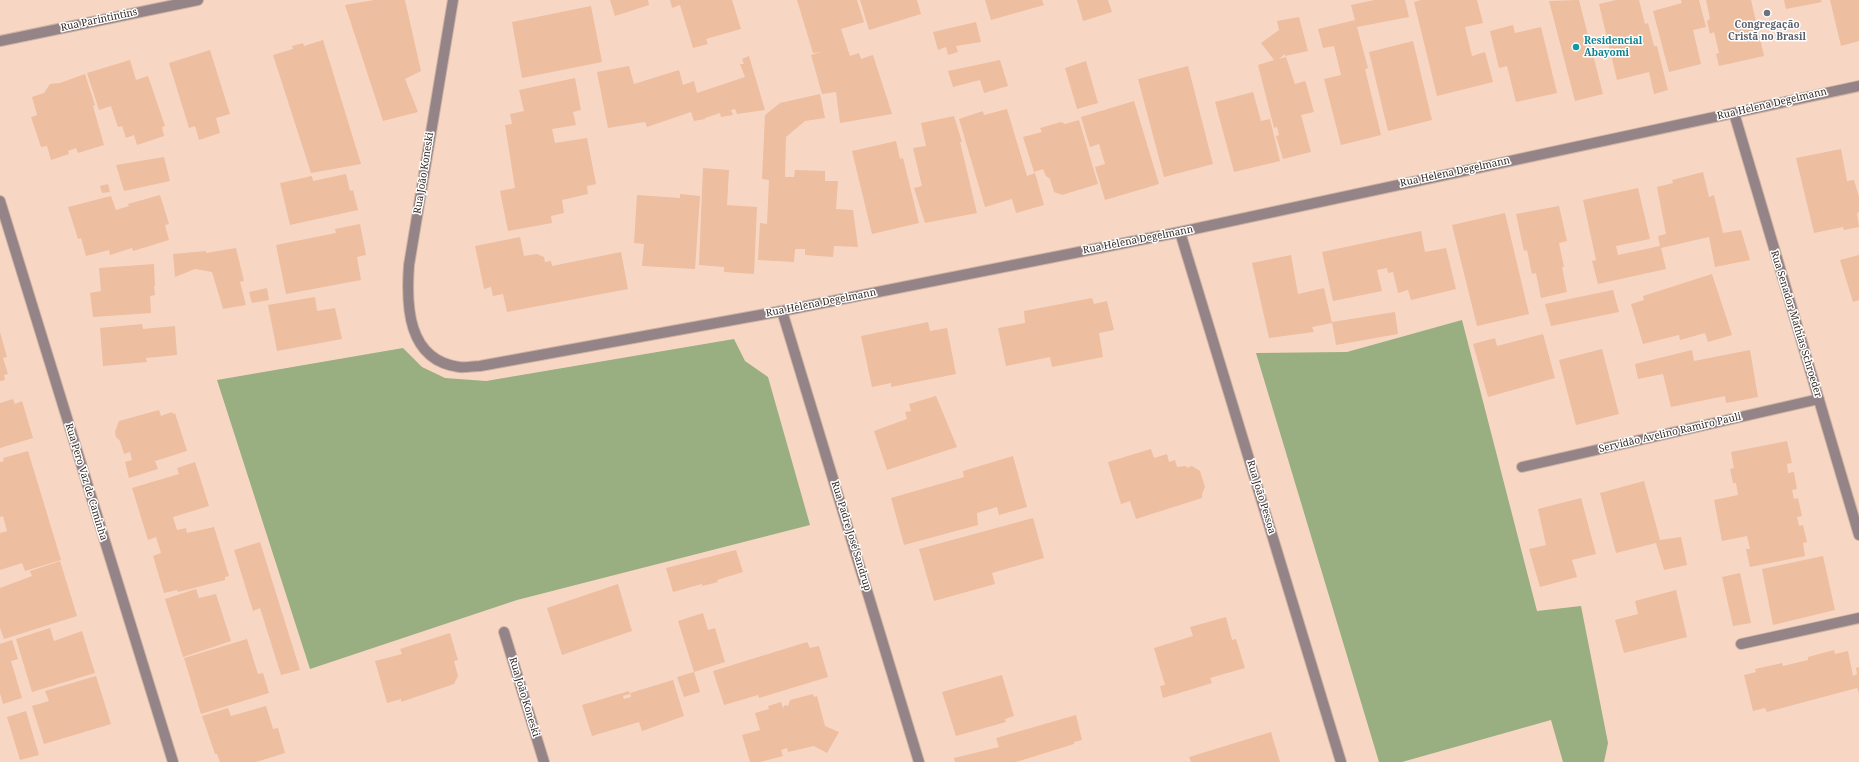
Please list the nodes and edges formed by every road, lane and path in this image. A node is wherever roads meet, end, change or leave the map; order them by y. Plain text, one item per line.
1 (198, 0) edge
2 (453, 0) edge
3 (0, 41) edge
4 (1859, 86) edge
5 (1734, 113) junction
6 (0, 201) edge
7 (1180, 232) junction
8 (782, 311) junction
9 (421, 345) joint
10 (1819, 399) junction
11 (1522, 467) dead end
12 (1859, 535) edge
13 (1859, 618) edge
14 (504, 632) dead end
15 (1741, 644) dead end
16 (173, 762) edge
17 (544, 762) edge
18 (919, 762) edge
19 (1341, 762) edge

1 - 3 street, Rua Parintintins
2 - 9 street, Rua João Koneski
4 - 5 street, Rua Helena Degelmann
5 - 7 street, Rua Helena Degelmann
5 - 10 street, Rua Senador Mathias Schroeder
6 - 16 street, Rua Pero Vaz de Caminha
7 - 8 street, Rua Helena Degelmann
7 - 19 street, Rua João Pessoa
8 - 9 street, Rua Helena Degelmann
8 - 18 street, Rua Padre José Sandrup
10 - 11 street, Servidão Avelino Ramiro Pauli
10 - 12 street, Rua Senador Mathias Schroeder
13 - 15 street
14 - 17 street, Rua João Koneski

